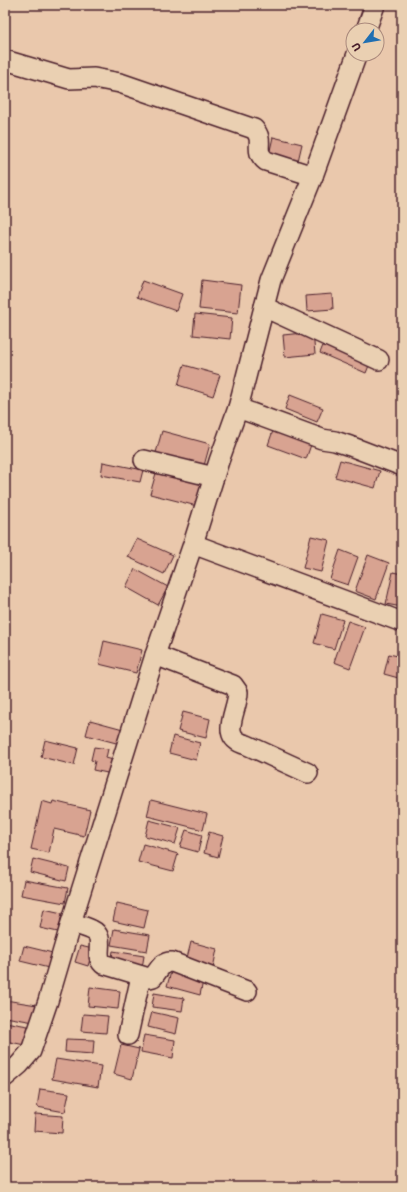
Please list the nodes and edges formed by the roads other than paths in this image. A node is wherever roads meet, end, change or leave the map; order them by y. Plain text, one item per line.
1 (374, 5) edge
2 (369, 22) edge
3 (5, 60) edge
4 (354, 62) edge
5 (313, 176) junction
6 (264, 307) junction
7 (379, 360) dead end
8 (238, 408) junction
9 (144, 460) dead end
10 (402, 466) edge
11 (214, 477) junction
12 (193, 544) junction
13 (402, 622) edge
14 (155, 655) junction
15 (308, 773) dead end
16 (71, 923) junction
17 (141, 976) junction
18 (247, 990) dead end
19 (128, 1035) dead end
20 (5, 1077) edge

1 - 2 street
3 - 5 street
4 - 5 street
5 - 6 street
6 - 7 street
6 - 8 street
8 - 10 street
8 - 11 street
9 - 11 street
11 - 12 street
12 - 13 street
12 - 14 street
14 - 15 street
14 - 16 street
16 - 17 street
16 - 20 street
17 - 18 street
17 - 19 street

